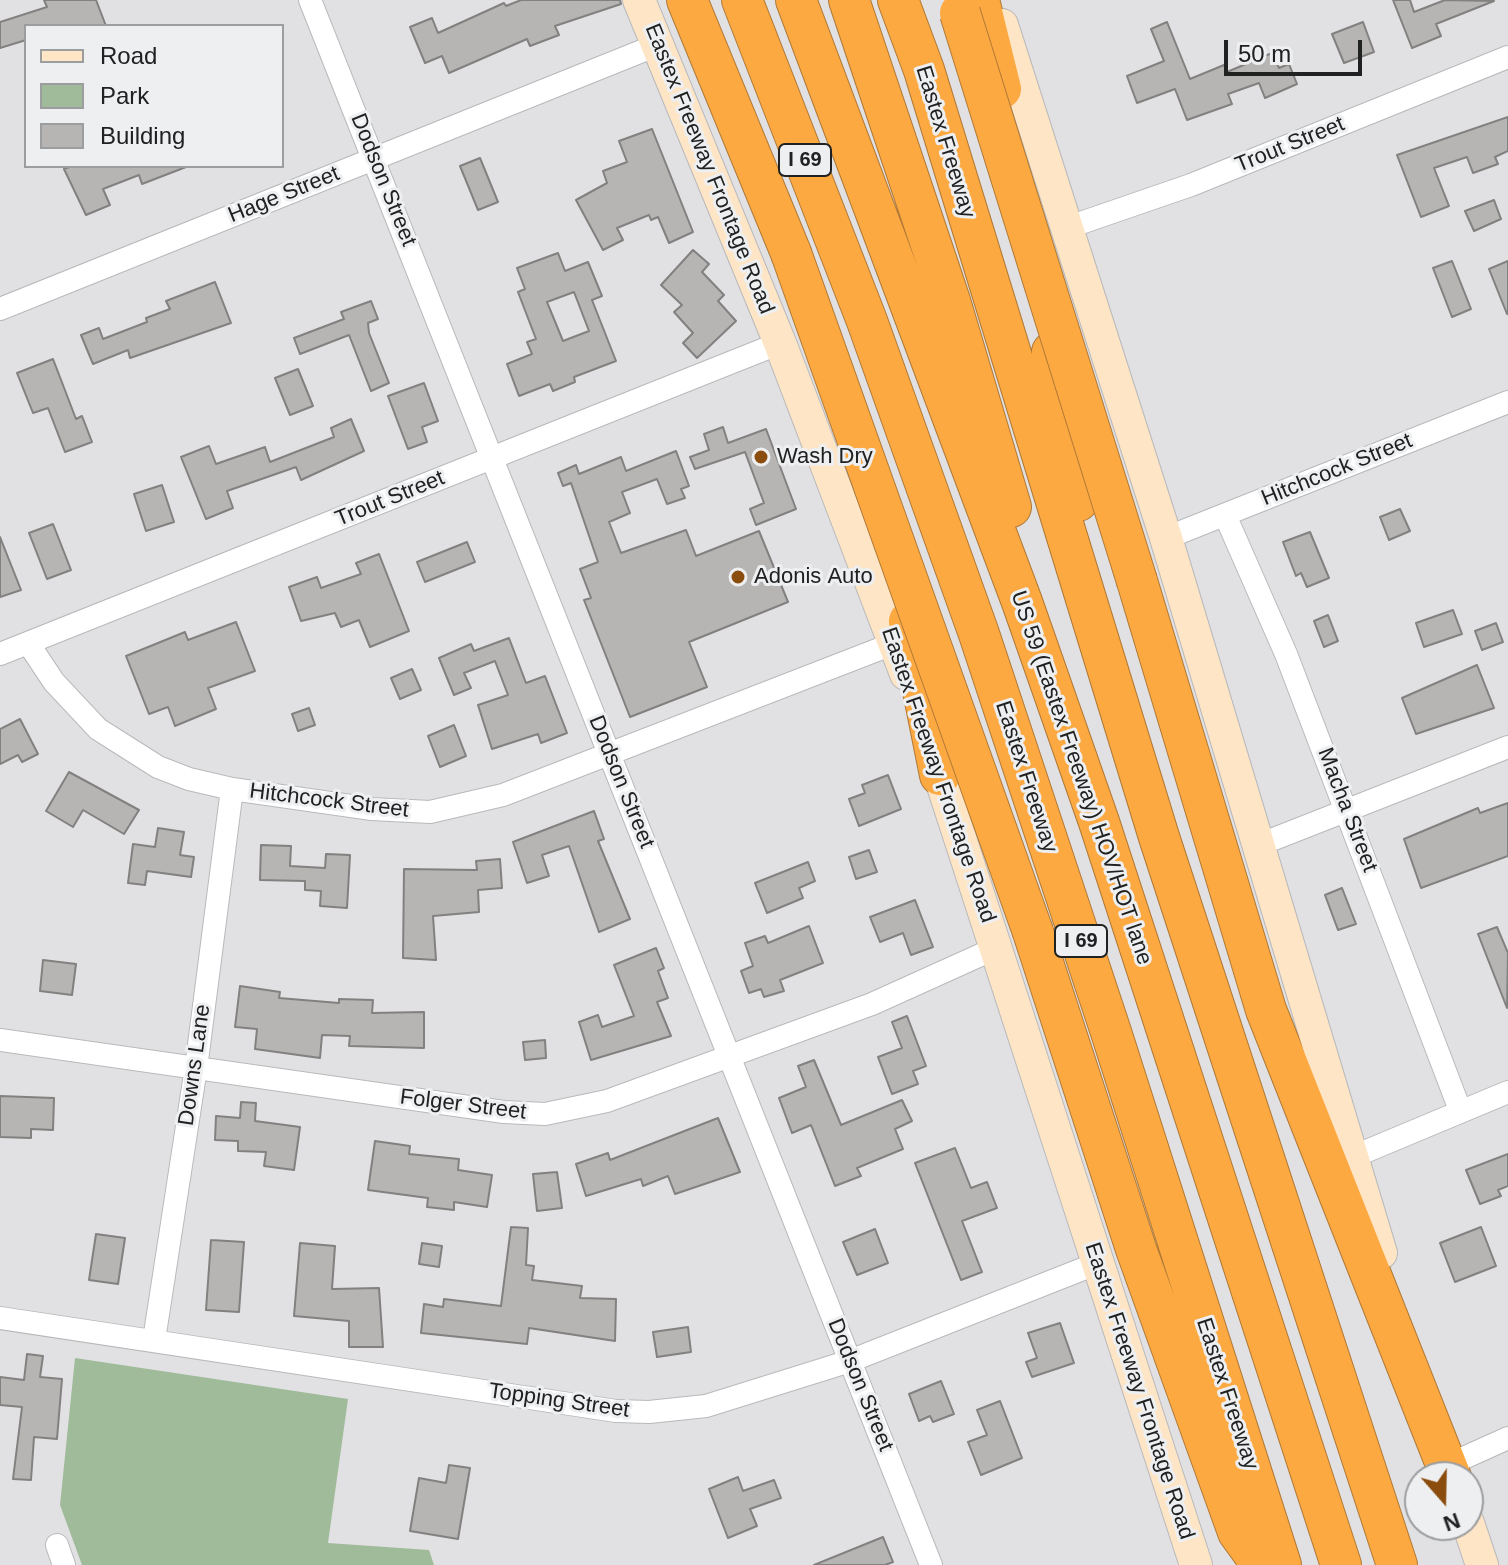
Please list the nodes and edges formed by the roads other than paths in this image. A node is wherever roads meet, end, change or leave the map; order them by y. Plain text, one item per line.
1 (310, 0) edge
2 (639, 0) edge
3 (687, 0) edge
4 (742, 0) edge
5 (796, 0) edge
6 (814, 0) edge
7 (829, 0) edge
8 (849, 0) edge
9 (898, 0) edge
10 (972, 3) edge
11 (657, 45) junction
12 (1508, 57) edge
13 (374, 159) junction
14 (1069, 227) junction
15 (0, 309) edge
16 (867, 321) junction
17 (780, 343) junction
18 (1508, 402) edge
19 (494, 458) junction
20 (1225, 515) junction
21 (1166, 538) junction
22 (1021, 542) junction
23 (1022, 602) junction
24 (28, 643) junction
25 (895, 643) junction
26 (0, 654) edge
27 (1108, 671) junction
28 (1508, 747) edge
29 (610, 756) junction
30 (940, 775) junction
31 (232, 789) junction
32 (1347, 811) junction
33 (1099, 822) junction
34 (1256, 846) junction
35 (996, 948) junction
36 (0, 1040) edge
37 (730, 1056) junction
38 (196, 1068) junction
39 (1508, 1092) edge
40 (1460, 1110) junction
41 (1350, 1158) junction
42 (1098, 1263) junction
43 (0, 1318) edge
44 (154, 1340) junction
45 (850, 1361) junction
46 (1508, 1438) edge
47 (1446, 1461) edge
48 (1447, 1461) edge
49 (1471, 1461) edge
50 (1474, 1541) edge
51 (1193, 1564) edge
52 (931, 1565) edge
53 (1262, 1565) edge
54 (1281, 1565) edge
55 (1341, 1565) edge
56 (1397, 1565) edge
57 (1482, 1565) edge

1 - 13 street, Dodson Street
2 - 11 main road, Eastex Freeway Frontage Road
3 - 53 highway, bridge
4 - 16 highway, Eastex Freeway / I 69
5 - 23 highway, US 59 (Eastex Freeway) HOV/HOT lane / I 69
6 - 23 highway
7 - 22 highway
8 - 22 highway, Eastex Freeway
9 - 27 highway, Eastex Freeway
10 - 14 main road
10 - 27 highway
10 - 47 highway, bridge
11 - 13 street, Hage Street
11 - 17 main road, Eastex Freeway Frontage Road
12 - 14 street, Trout Street
13 - 15 street, Hage Street
13 - 19 street, Dodson Street
14 - 21 main road
16 - 30 highway
16 - 54 highway, Eastex Freeway / I 69
17 - 19 street, Trout Street
17 - 25 main road, Eastex Freeway Frontage Road
18 - 20 street, Hitchcock Street
19 - 24 street, Trout Street
19 - 29 street, Dodson Street
20 - 21 street, Hitchcock Street
20 - 32 street, Macha Street
21 - 34 main road
22 - 33 highway, Eastex Freeway
23 - 33 highway, US 59 (Eastex Freeway) HOV/HOT lane / I 69
24 - 26 street, Trout Street
24 - 31 street, Hitchcock Street
25 - 29 street, Hitchcock Street
25 - 30 main road, Eastex Freeway Frontage Road
27 - 56 highway, Eastex Freeway
28 - 32 street
29 - 31 street, Hitchcock Street
29 - 37 street, Dodson Street
30 - 35 main road, Eastex Freeway Frontage Road
31 - 38 street, Downs Lane
32 - 34 street
32 - 40 street, Macha Street
33 - 55 highway, US 59 (Eastex Freeway) HOV/HOT lane
34 - 41 main road
35 - 37 street, Folger Street
35 - 42 main road, Eastex Freeway Frontage Road
36 - 38 street, Folger Street
37 - 38 street, Folger Street
37 - 45 street, Dodson Street
38 - 44 street, Downs Lane
39 - 40 street
40 - 41 street
41 - 48 main road
42 - 45 street, Topping Street
42 - 51 main road, Eastex Freeway Frontage Road
43 - 44 street, Topping Street
44 - 45 street, Topping Street
45 - 52 street, Dodson Street
46 - 49 street
50 - 57 main road

